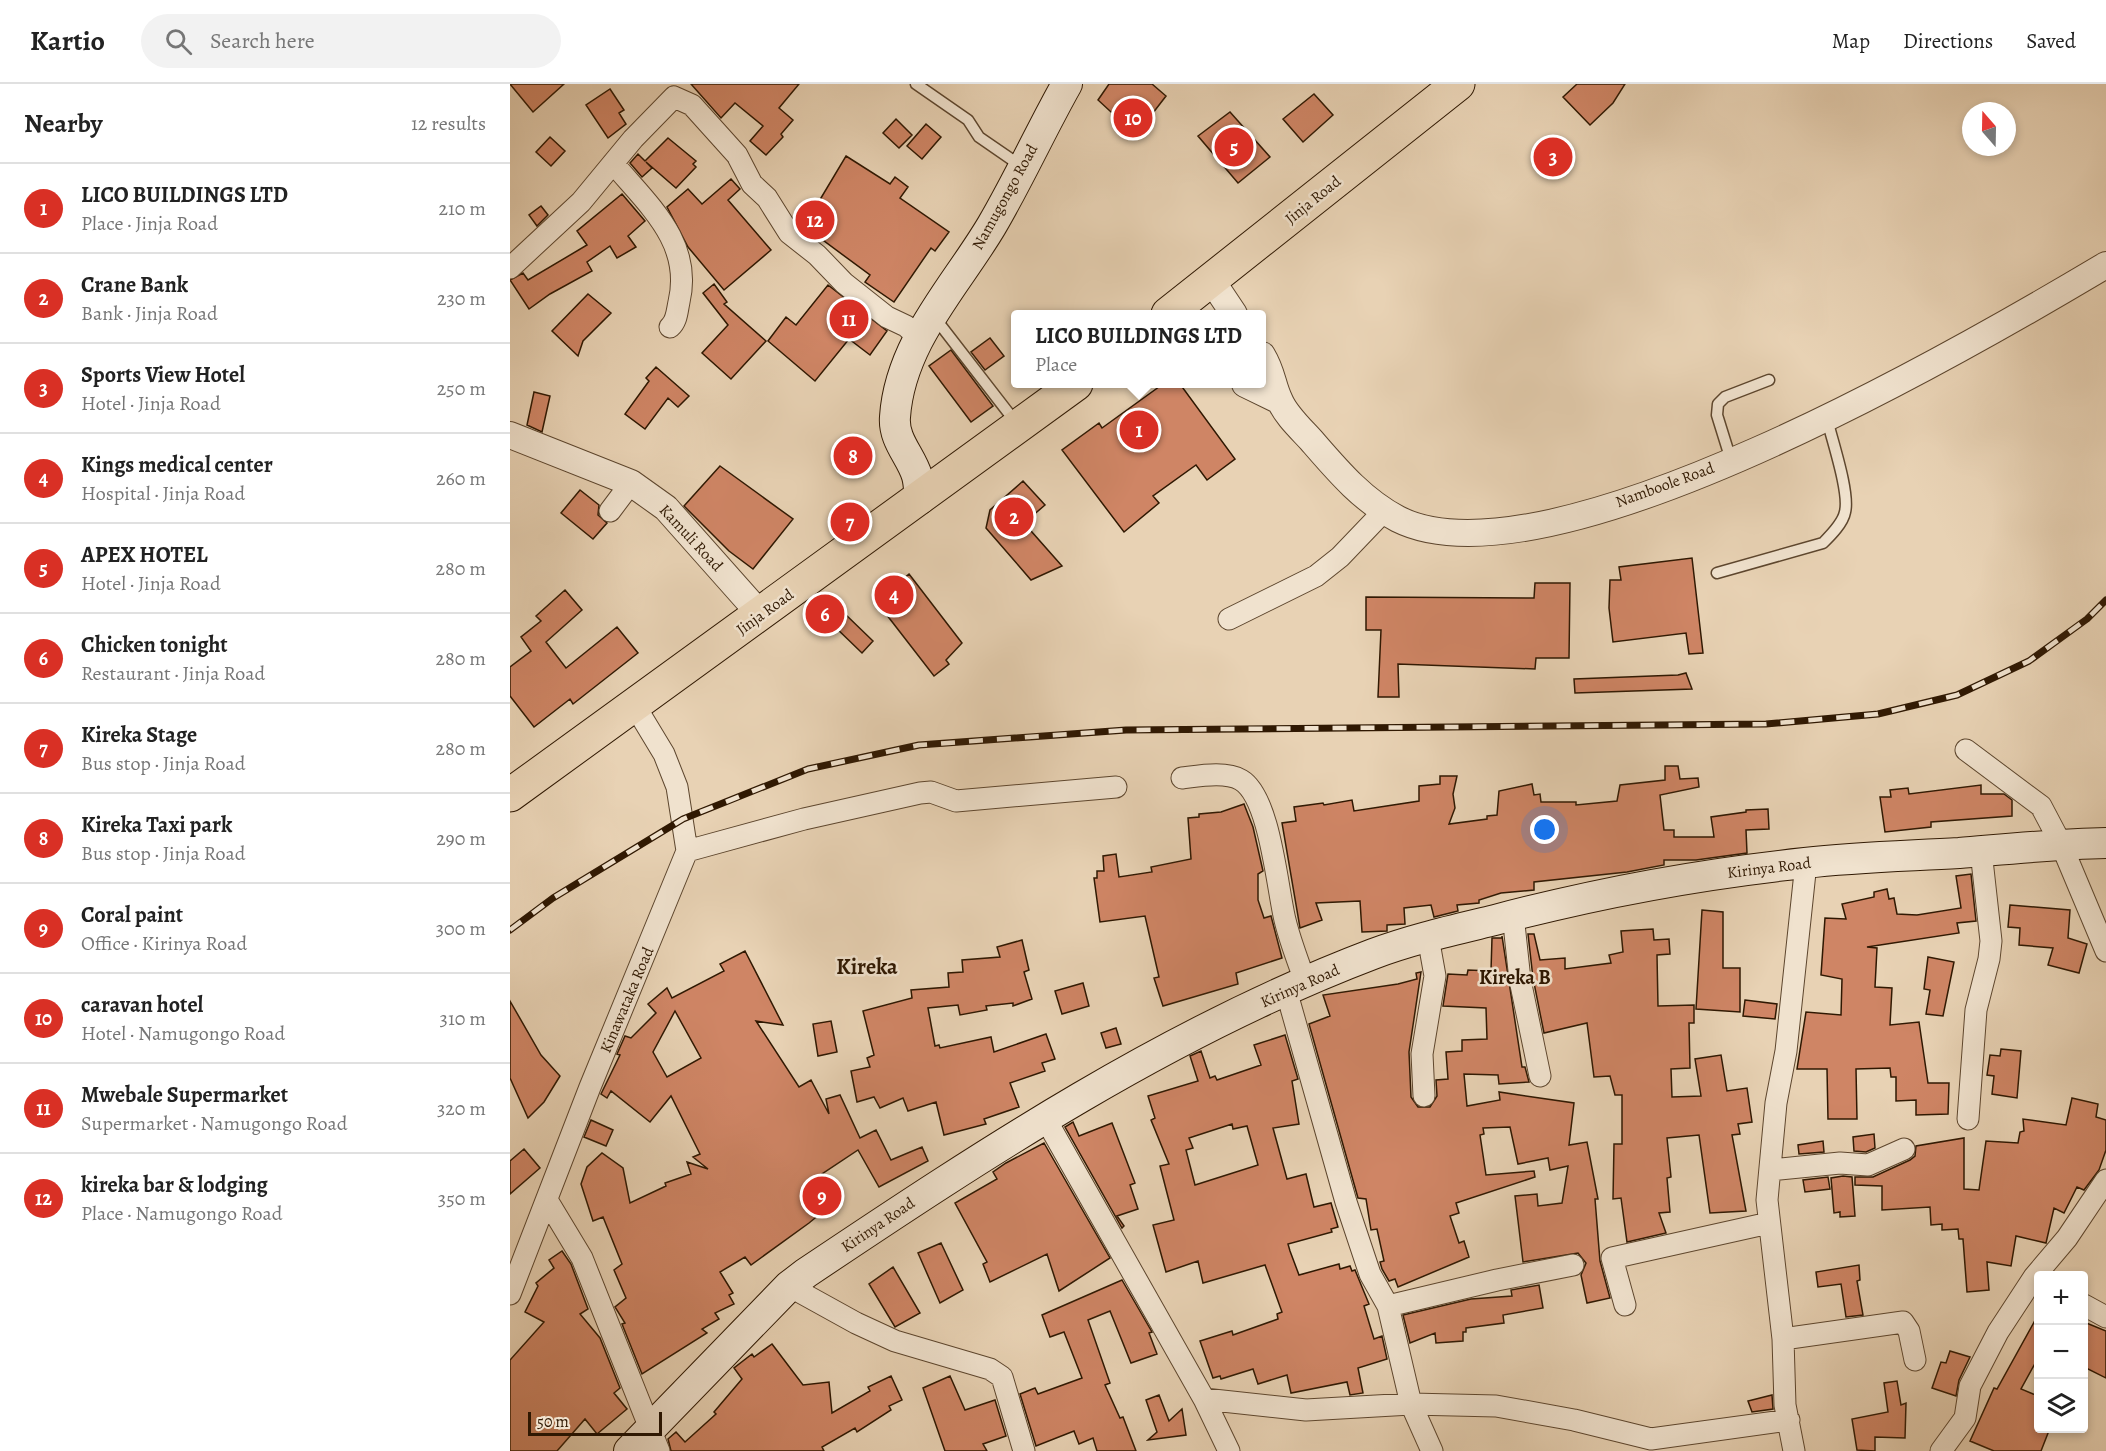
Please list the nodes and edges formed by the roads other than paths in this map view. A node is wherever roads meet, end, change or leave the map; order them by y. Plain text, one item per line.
1 (916, 84) edge
2 (1067, 84) edge
3 (1455, 86) edge
4 (669, 91) edge
5 (613, 163) junction
6 (1022, 166) junction
7 (2106, 265) edge
8 (510, 268) edge
9 (1212, 281) junction
10 (1174, 310) edge
11 (1231, 310) edge
12 (925, 326) junction
13 (670, 327) dead end
14 (1266, 361) edge
15 (1769, 380) dead end
16 (1071, 388) edge
17 (1253, 388) edge
18 (1280, 401) junction
19 (1826, 418) junction
20 (1018, 427) junction
21 (510, 435) edge
22 (1731, 461) junction
23 (631, 483) junction
24 (920, 499) junction
25 (610, 511) dead end
26 (1384, 511) junction
27 (1717, 573) dead end
28 (761, 615) junction
29 (1229, 619) dead end
30 (635, 706) junction
31 (1966, 750) dead end
32 (1182, 778) dead end
33 (1116, 787) dead end
34 (510, 795) edge
35 (2106, 843) edge
36 (2061, 844) junction
37 (687, 851) junction
38 (1982, 851) junction
39 (1806, 862) junction
40 (1513, 915) junction
41 (1428, 937) junction
42 (2106, 951) edge
43 (1296, 986) junction
44 (1540, 1076) dead end
45 (1424, 1096) dead end
46 (1045, 1118) junction
47 (1968, 1119) dead end
48 (1904, 1149) dead end
49 (1770, 1170) junction
50 (2106, 1180) edge
51 (547, 1200) junction
52 (1769, 1223) junction
53 (1573, 1265) dead end
54 (2042, 1271) edge
55 (2034, 1282) edge
56 (789, 1286) junction
57 (510, 1294) edge
58 (1625, 1305) dead end
59 (1388, 1306) junction
60 (2088, 1307) edge
61 (2106, 1317) edge
62 (1782, 1339) junction
63 (1914, 1360) dead end
64 (1204, 1399) junction
65 (1411, 1404) junction
66 (1789, 1420) junction
67 (654, 1441) edge
68 (629, 1451) edge
69 (1024, 1451) edge
70 (1229, 1451) edge
71 (1432, 1451) edge
72 (1794, 1451) edge
73 (1941, 1451) edge

1 - 6 lane
2 - 6 main road, Namugongo Road
3 - 9 highway, Jinja Road
4 - 5 street
4 - 12 street
5 - 8 street
5 - 13 street
6 - 12 main road, Namugongo Road
7 - 19 street, Namboole Road
9 - 10 highway, Jinja Road
9 - 11 street
12 - 20 lane
12 - 24 main road, Namugongo Road
14 - 18 street, Namboole Road
15 - 22 lane
16 - 20 highway, Jinja Road
17 - 18 street
18 - 26 street, Namboole Road
19 - 22 street, Namboole Road
19 - 27 lane
20 - 24 highway, Jinja Road
21 - 23 street, Kamuli Road
22 - 26 street, Namboole Road
23 - 25 street
23 - 28 street, Kamuli Road
24 - 28 highway, Jinja Road
26 - 29 street
28 - 30 highway, Jinja Road
30 - 34 highway, Jinja Road
30 - 37 street
31 - 36 street
32 - 43 street
33 - 37 street
35 - 36 main road, Kirinya Road
36 - 38 main road, Kirinya Road
36 - 42 street
37 - 51 street, Kinawataka Road
38 - 39 main road, Kirinya Road
38 - 47 street
39 - 40 main road, Kirinya Road
39 - 49 street
40 - 41 main road, Kirinya Road
40 - 44 street
41 - 43 main road, Kirinya Road
41 - 45 street
43 - 46 main road, Kirinya Road
43 - 59 street
46 - 56 main road, Kirinya Road
46 - 64 street
48 - 49 street
49 - 52 street
50 - 54 street
51 - 57 street, Kinawataka Road
51 - 67 street
52 - 58 street
52 - 62 street
53 - 59 street
55 - 73 street
56 - 67 main road, Kirinya Road
56 - 69 street
59 - 65 street
60 - 61 street
62 - 63 street
62 - 66 street
64 - 65 street
64 - 70 street
65 - 66 street
65 - 71 street
66 - 72 street
67 - 68 main road, Kirinya Road

